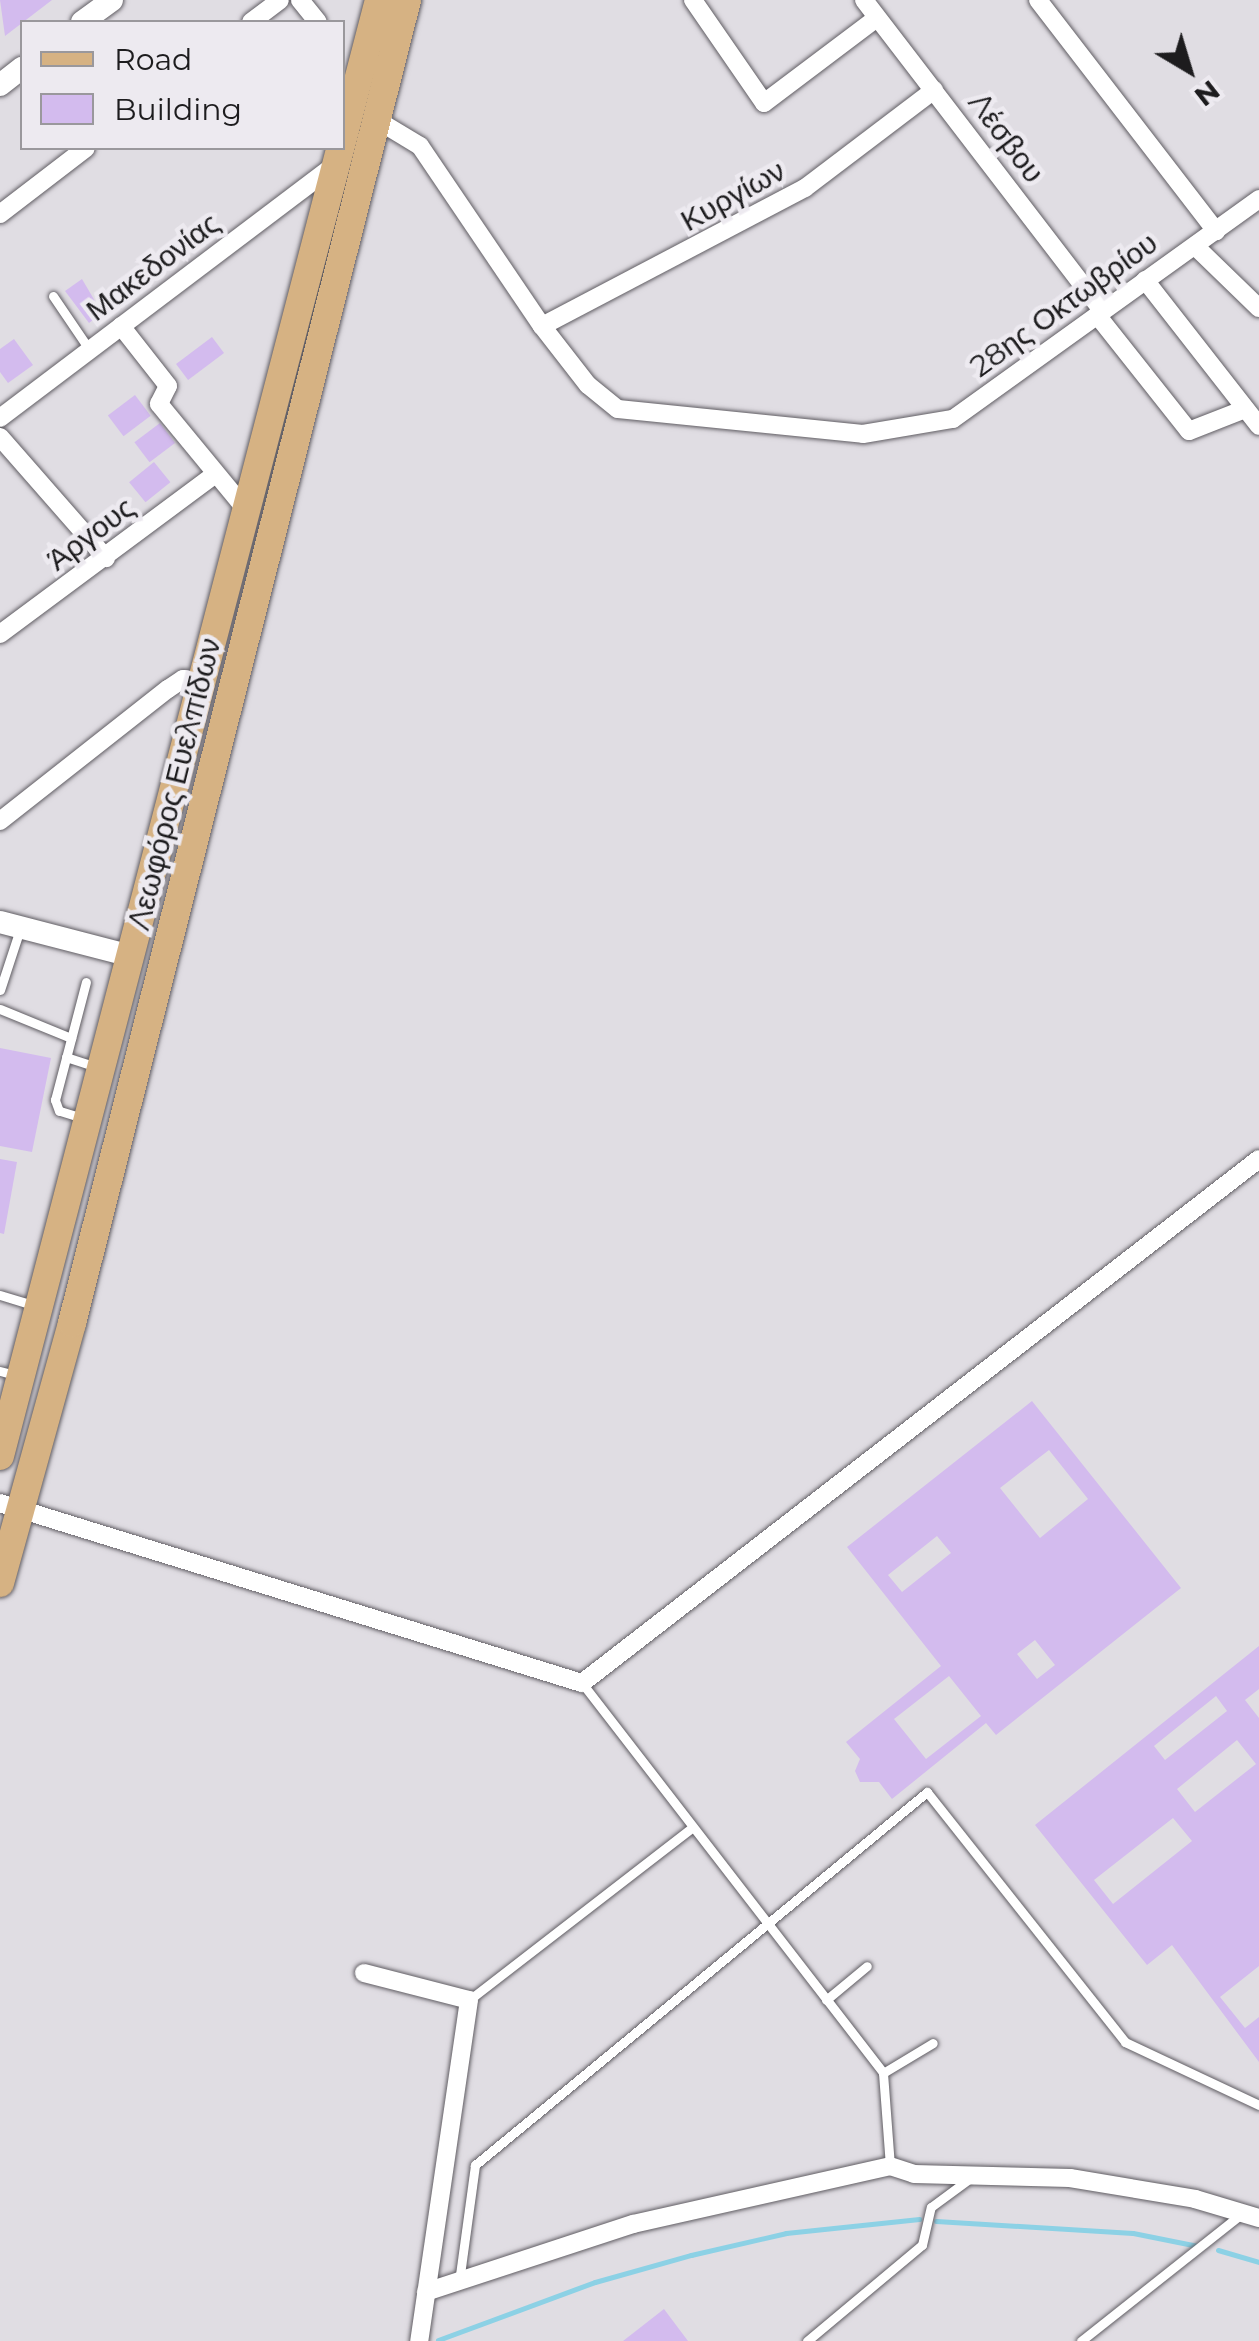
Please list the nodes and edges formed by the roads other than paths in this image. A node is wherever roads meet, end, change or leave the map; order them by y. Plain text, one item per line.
1 (112, 0) edge
2 (280, 0) edge
3 (300, 0) edge
4 (379, 0) edge
5 (408, 0) edge
6 (692, 0) edge
7 (864, 0) edge
8 (1038, 0) edge
9 (878, 18) junction
10 (85, 20) edge
11 (253, 20) edge
12 (316, 20) edge
13 (345, 58) edge
14 (20, 70) edge
15 (360, 78) junction
16 (0, 85) edge
17 (934, 90) junction
18 (378, 120) junction
19 (345, 141) edge
20 (83, 150) edge
21 (343, 150) edge
22 (340, 162) junction
23 (1259, 199) edge
24 (0, 214) edge
25 (1216, 231) junction
26 (1195, 246) junction
27 (1145, 280) junction
28 (52, 296) dead end
29 (1259, 308) edge
30 (1099, 313) junction
31 (121, 326) junction
32 (542, 326) junction
33 (89, 349) junction
34 (1246, 409) junction
35 (0, 418) edge
36 (1259, 426) edge
37 (0, 437) edge
38 (213, 476) junction
39 (248, 512) junction
40 (106, 558) junction
41 (0, 634) edge
42 (203, 682) junction
43 (0, 821) edge
44 (10, 924) edge
45 (132, 956) junction
46 (86, 982) dead end
47 (0, 990) edge
48 (0, 1010) edge
49 (72, 1038) junction
50 (66, 1057) junction
51 (102, 1068) junction
52 (88, 1120) junction
53 (1259, 1158) edge
54 (0, 1295) edge
55 (40, 1307) junction
56 (11, 1374) edge
57 (0, 1454) edge
58 (10, 1506) edge
59 (0, 1583) edge
60 (582, 1684) junction
61 (690, 1830) junction
62 (766, 1924) junction
63 (867, 1966) dead end
64 (364, 1974) dead end
65 (469, 2000) junction
66 (826, 2000) junction
67 (933, 2042) dead end
68 (883, 2073) junction
69 (1259, 2104) edge
70 (890, 2166) junction
71 (971, 2177) junction
72 (1250, 2216) edge
73 (460, 2282) junction
74 (426, 2292) junction
75 (419, 2341) edge
76 (807, 2341) edge
77 (1082, 2341) edge

1 - 10 street
2 - 11 street
3 - 12 street
4 - 15 main road, Λεωφόρος Ευελπίδων
5 - 18 main road, Λεωφόρος Ευελπίδων
6 - 9 street
7 - 9 street, Λέσβου
8 - 25 street
9 - 17 street, Λέσβου
13 - 15 street
14 - 16 street
15 - 19 main road, Λεωφόρος Ευελπίδων
17 - 30 street, Λέσβου
17 - 32 street, Κυργίων
18 - 32 street, 28ης Οκτωβρίου
18 - 58 main road, Λεωφόρος Ευελπίδων
20 - 24 street
21 - 22 main road, Λεωφόρος Ευελπίδων
22 - 31 street, Μακεδονίας
22 - 39 main road, Λεωφόρος Ευελπίδων
23 - 25 street, 28ης Οκτωβρίου
25 - 26 street, 28ης Οκτωβρίου
26 - 27 street, 28ης Οκτωβρίου
26 - 29 street
27 - 30 street, 28ης Οκτωβρίου
27 - 34 street
28 - 33 lane
30 - 32 street, 28ης Οκτωβρίου
30 - 34 street, Λέσβου
31 - 33 street, Μακεδονίας
31 - 38 street
33 - 35 street, Μακεδονίας
34 - 36 street
37 - 40 street
38 - 39 street
38 - 40 street, Άργους
39 - 42 main road, Λεωφόρος Ευελπίδων
40 - 41 street, Άργους
42 - 43 street
42 - 45 main road, Λεωφόρος Ευελπίδων
44 - 45 street
44 - 47 lane
45 - 51 main road, Λεωφόρος Ευελπίδων
46 - 49 lane
48 - 49 lane
49 - 50 lane
50 - 51 lane
50 - 52 lane
51 - 52 main road, Λεωφόρος Ευελπίδων
52 - 55 main road, Λεωφόρος Ευελπίδων
53 - 60 street
54 - 55 lane
55 - 56 main road, Λεωφόρος Ευελπίδων
56 - 57 main road, Λεωφόρος Ευελπίδων
58 - 59 main road, Λεωφόρος Ευελπίδων
58 - 60 street
60 - 61 lane
61 - 62 lane
61 - 65 lane
62 - 66 lane
62 - 69 lane
62 - 73 lane
63 - 66 lane
64 - 65 street
65 - 74 street
66 - 68 lane
67 - 68 lane
68 - 70 lane
70 - 71 street
70 - 73 street
71 - 72 street
71 - 76 lane
72 - 77 lane
73 - 74 street
74 - 75 street

